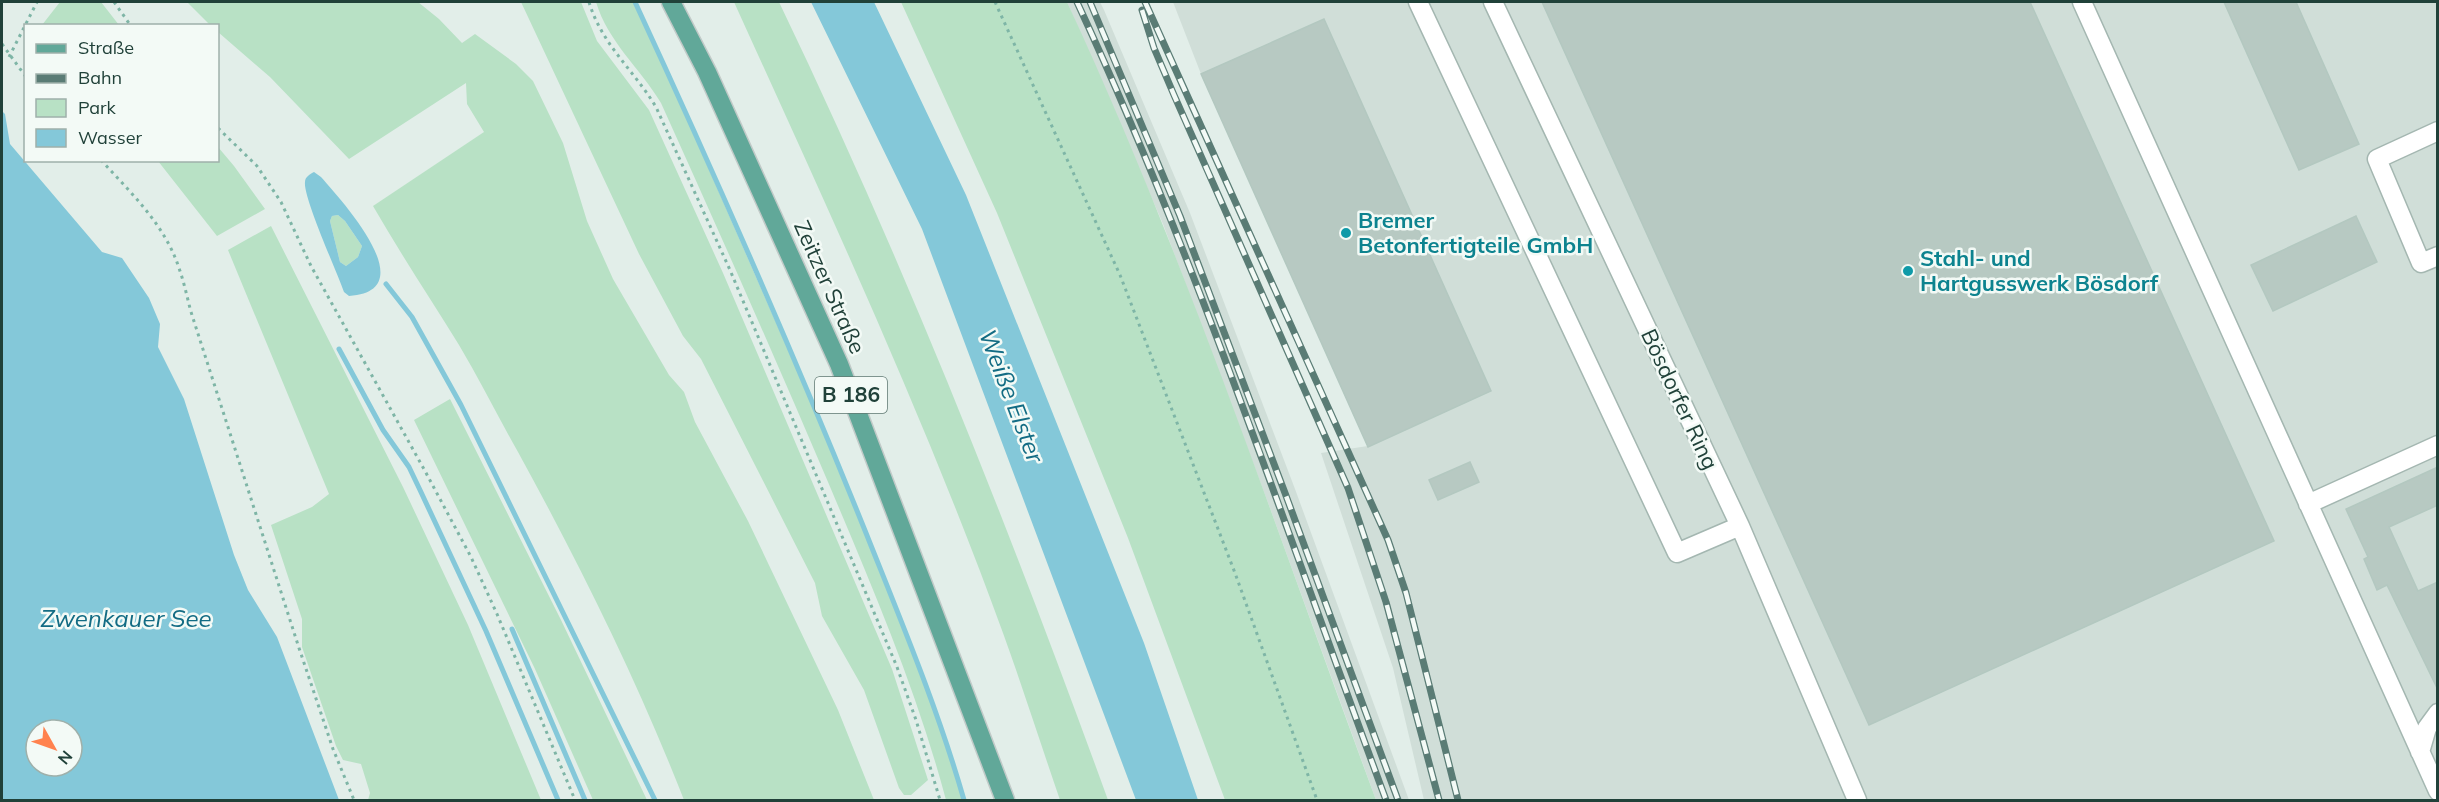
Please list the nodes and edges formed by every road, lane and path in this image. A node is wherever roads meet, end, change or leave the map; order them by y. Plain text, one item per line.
1 (37, 2) edge
2 (114, 2) edge
3 (589, 2) edge
4 (671, 2) edge
5 (995, 2) edge
6 (1418, 2) edge
7 (1493, 2) edge
8 (2082, 2) edge
9 (26, 24) edge
10 (130, 24) edge
11 (24, 28) edge
12 (2, 44) edge
13 (9, 57) junction
14 (24, 75) edge
15 (219, 129) edge
16 (2438, 131) edge
17 (102, 162) edge
18 (2438, 256) edge
19 (2438, 445) edge
20 (2308, 504) junction
21 (1740, 526) junction
22 (2438, 713) edge
23 (2420, 752) junction
24 (2438, 790) edge
25 (354, 801) edge
26 (575, 801) edge
27 (940, 801) edge
28 (1005, 801) edge
29 (1317, 801) edge
30 (1857, 801) edge

1 - 9 path
2 - 10 path
3 - 27 path
4 - 28 main road, Zeitzer Straße / B 186
5 - 29 path
6 - 21 street
7 - 21 street, Bösdorfer Ring
8 - 20 street
11 - 13 path
12 - 13 path
13 - 14 path
15 - 26 path
16 - 18 street
17 - 25 path
19 - 20 street
20 - 23 street
21 - 30 street, Bösdorfer Ring
22 - 23 street
23 - 24 street

